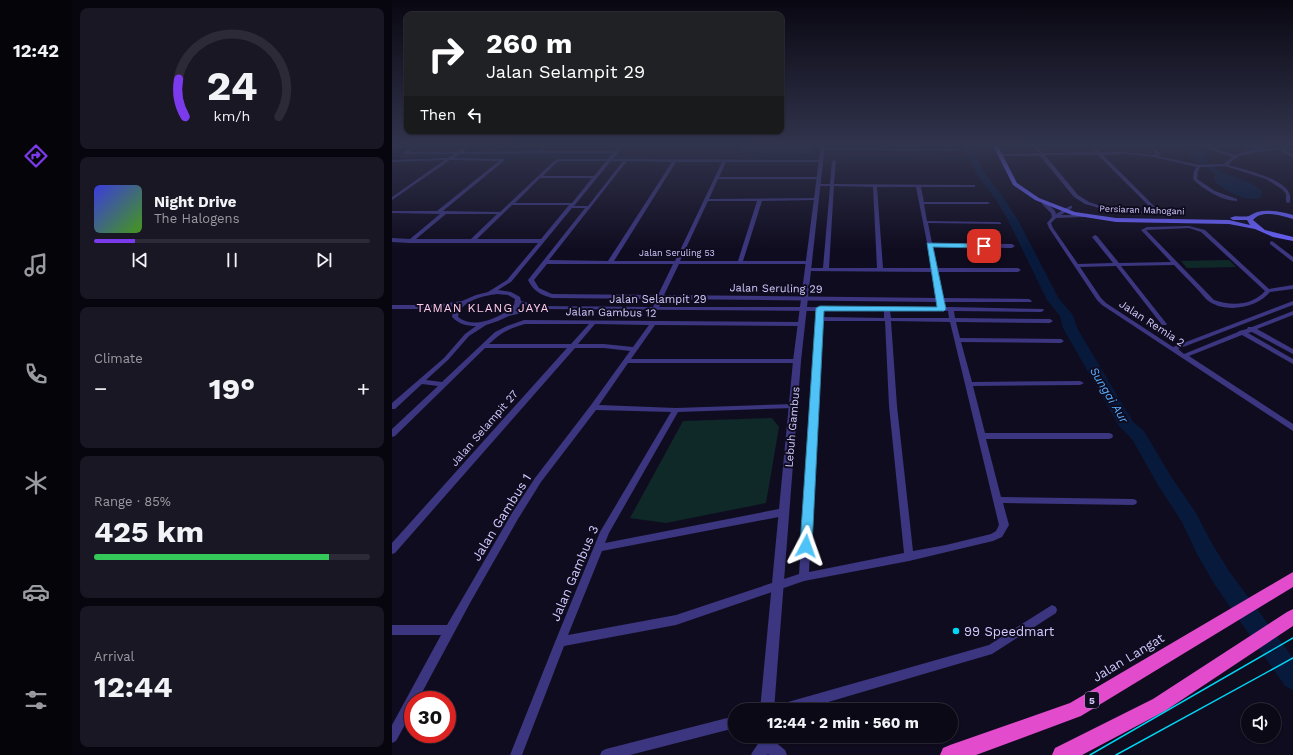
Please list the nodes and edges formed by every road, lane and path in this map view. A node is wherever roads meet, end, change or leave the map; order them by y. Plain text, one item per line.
1 (421, 179) edge
2 (480, 179) edge
3 (537, 179) edge
4 (594, 179) edge
5 (611, 179) edge
6 (663, 179) edge
7 (715, 179) edge
8 (747, 179) edge
9 (832, 179) edge
10 (1062, 179) edge
11 (1125, 179) edge
12 (1195, 179) edge
13 (1269, 179) edge
14 (1013, 180) joint
15 (818, 182) junction
16 (832, 185) junction
17 (875, 185) junction
18 (918, 185) junction
19 (973, 186) dead end
20 (392, 199) edge
21 (816, 199) junction
22 (706, 200) junction
23 (760, 200) junction
24 (1235, 200) dead end
25 (1288, 202) dead end
26 (921, 203) junction
27 (988, 203) dead end
28 (1044, 203) junction
29 (511, 204) junction
30 (572, 205) junction
31 (590, 207) junction
32 (1067, 209) junction
33 (392, 212) edge
34 (441, 212) junction
35 (501, 213) junction
36 (1086, 216) junction
37 (1055, 217) junction
38 (1293, 217) edge
39 (1250, 218) junction
40 (925, 222) junction
41 (999, 223) dead end
42 (1257, 228) junction
43 (1095, 237) dead end
44 (1293, 239) edge
45 (392, 240) edge
46 (410, 240) junction
47 (472, 241) junction
48 (542, 241) junction
49 (1272, 243) dead end
50 (929, 245) junction
51 (1012, 246) dead end
52 (1293, 260) edge
53 (546, 262) junction
54 (610, 262) junction
55 (677, 262) junction
56 (740, 263) junction
57 (1175, 263) junction
58 (1117, 265) junction
59 (808, 266) junction
60 (1076, 266) junction
61 (826, 270) junction
62 (880, 270) junction
63 (934, 270) junction
64 (1018, 270) dead end
65 (509, 281) junction
66 (1293, 288) edge
67 (1268, 291) junction
68 (490, 293) junction
69 (509, 293) junction
70 (661, 296) junction
71 (805, 298) junction
72 (940, 300) junction
73 (1029, 301) dead end
74 (519, 302) junction
75 (463, 303) junction
76 (1293, 303) edge
77 (392, 307) edge
78 (435, 307) junction
79 (539, 308) junction
80 (804, 308) junction
81 (820, 308) junction
82 (655, 309) junction
83 (887, 309) junction
84 (942, 309) junction
85 (950, 309) junction
86 (1041, 310) dead end
87 (455, 313) junction
88 (1293, 313) edge
89 (508, 314) junction
90 (820, 318) junction
91 (887, 319) junction
92 (953, 320) junction
93 (1050, 321) dead end
94 (594, 322) junction
95 (485, 323) junction
96 (654, 323) junction
97 (1241, 323) junction
98 (467, 324) junction
99 (802, 324) junction
100 (1164, 324) dead end
101 (1232, 327) junction
102 (1252, 329) junction
103 (1243, 333) junction
104 (467, 335) junction
105 (958, 340) junction
106 (1061, 341) dead end
107 (484, 346) junction
108 (571, 346) junction
109 (635, 349) junction
110 (1173, 349) junction
111 (1293, 352) edge
112 (1184, 356) junction
113 (627, 361) junction
114 (798, 361) junction
115 (1293, 362) edge
116 (420, 382) junction
117 (1080, 383) dead end
118 (444, 384) junction
119 (968, 384) junction
120 (793, 406) junction
121 (392, 407) edge
122 (594, 407) junction
123 (676, 410) junction
124 (1293, 428) edge
125 (392, 434) edge
126 (982, 436) junction
127 (1109, 436) dead end
128 (999, 500) junction
129 (1133, 502) dead end
130 (784, 512) junction
131 (598, 548) junction
132 (392, 550) edge
133 (909, 557) junction
134 (804, 577) junction
135 (1293, 579) edge
136 (779, 585) junction
137 (1052, 610) dead end
138 (1289, 620) edge
139 (392, 630) edge
140 (450, 630) junction
141 (560, 642) junction
142 (768, 703) edge
143 (804, 703) edge
144 (728, 724) edge
145 (392, 738) edge
146 (764, 745) edge
147 (516, 755) edge
148 (606, 755) edge
149 (780, 755) edge
150 (950, 755) edge
151 (1062, 755) edge

1 - 20 street
2 - 34 street
3 - 29 street
4 - 30 street
5 - 31 street
6 - 54 street
7 - 22 street
8 - 15 street
9 - 16 street
10 - 11 street
12 - 24 street
13 - 25 street
14 - 28 main road, Persiaran Mahogani
14 - 32 main road, Persiaran Mahogani
15 - 16 street
15 - 21 street, Lebuh Gambus
16 - 17 street
16 - 61 street
17 - 18 street
17 - 62 street
18 - 19 street
18 - 26 street
21 - 23 street
21 - 59 street, Lebuh Gambus
22 - 23 street
22 - 55 street
23 - 56 street
26 - 27 street
26 - 40 street
28 - 32 main road, Persiaran Mahogani
28 - 37 street
29 - 30 street
29 - 35 street
30 - 31 street
30 - 48 street
31 - 53 street
32 - 36 main road, Persiaran Mahogani
32 - 37 street
32 - 39 main road, Persiaran Mahogani
33 - 34 street
34 - 35 street
34 - 46 street
35 - 47 street
36 - 37 street
36 - 42 main road, Persiaran Mahogani
37 - 60 street, Jalan Remia 2
38 - 39 main road, Persiaran Mahogani
39 - 42 main road
40 - 41 street
40 - 50 street
42 - 44 main road, Persiaran Mahogani
43 - 58 street
45 - 46 street
46 - 47 street
47 - 48 street
48 - 65 street
49 - 52 street
50 - 51 street
50 - 63 street
53 - 54 street, Jalan Seruling 53
53 - 70 street, Jalan Seruling 29
54 - 55 street, Jalan Seruling 53
55 - 56 street, Jalan Seruling 53
55 - 70 street
56 - 59 street, Jalan Seruling 53
57 - 58 street
57 - 67 street
57 - 67 street
58 - 60 street
58 - 100 street
59 - 61 street, Jalan Seruling 53
59 - 71 street, Lebuh Gambus
60 - 110 street, Jalan Remia 2
61 - 62 street, Jalan Seruling 53
62 - 63 street, Jalan Seruling 53
63 - 64 street, Jalan Seruling 53
63 - 72 street
65 - 68 street
65 - 69 street
66 - 67 street
68 - 69 street
68 - 75 street
69 - 74 street
70 - 71 street, Jalan Seruling 29
70 - 82 street
71 - 72 street, Jalan Seruling 29
71 - 80 street, Lebuh Gambus
72 - 73 street, Jalan Seruling 29
72 - 84 street
74 - 79 street, Jalan Selampit 29
74 - 89 street
75 - 78 street
75 - 87 street
76 - 97 street
77 - 78 street
78 - 87 street
79 - 82 street, Jalan Selampit 29
79 - 89 street, Jalan Selampit 29
80 - 81 street, Jalan Selampit 29
80 - 82 street, Jalan Selampit 29
80 - 99 street, Lebuh Gambus
81 - 83 street, Jalan Selampit 29
81 - 90 street
83 - 84 street, Jalan Selampit 29
83 - 91 street
84 - 85 street, Jalan Selampit 29
85 - 86 street, Jalan Selampit 29
85 - 92 street
87 - 98 street
88 - 102 street
89 - 95 street, Jalan Selampit 29
90 - 91 street
90 - 134 street
91 - 92 street
91 - 133 street
92 - 93 street
92 - 105 street
94 - 96 street, Jalan Gambus 12
94 - 107 street, Jalan Gambus 12
94 - 108 street, Jalan Selampit 27
95 - 98 street
95 - 104 street
96 - 99 street, Jalan Gambus 12
96 - 109 street, Jalan Gambus 1
97 - 101 street
97 - 102 street
98 - 104 street
99 - 114 street, Lebuh Gambus
101 - 103 street
101 - 110 street
102 - 103 street
102 - 111 street
103 - 112 street
103 - 115 street
104 - 116 street
105 - 106 street
105 - 119 street
107 - 108 street
107 - 118 street, Jalan Gambus 12
108 - 109 street
108 - 132 street, Jalan Selampit 27
109 - 113 street, Jalan Gambus 1
110 - 112 street, Jalan Remia 2
112 - 124 street, Jalan Remia 2
113 - 114 street
113 - 122 street, Jalan Gambus 1
114 - 120 street, Lebuh Gambus
116 - 118 street
116 - 121 street
117 - 119 street
118 - 125 street, Jalan Gambus 12
119 - 126 street
120 - 123 street
120 - 130 street, Lebuh Gambus
122 - 123 street
122 - 140 street, Jalan Gambus 1
123 - 131 street, Jalan Gambus 3
126 - 127 street
126 - 128 street
128 - 129 street
128 - 133 street
130 - 131 street
130 - 136 street, Lebuh Gambus
131 - 141 street, Jalan Gambus 3
133 - 134 street
134 - 136 street
135 - 150 highway, Jalan Langat / 5
136 - 141 street
136 - 142 street, Lebuh Gambus
137 - 143 street
138 - 151 highway
139 - 140 street
140 - 145 street, Jalan Gambus 1
141 - 147 street, Jalan Gambus 3
144 - 148 street
146 - 149 street

